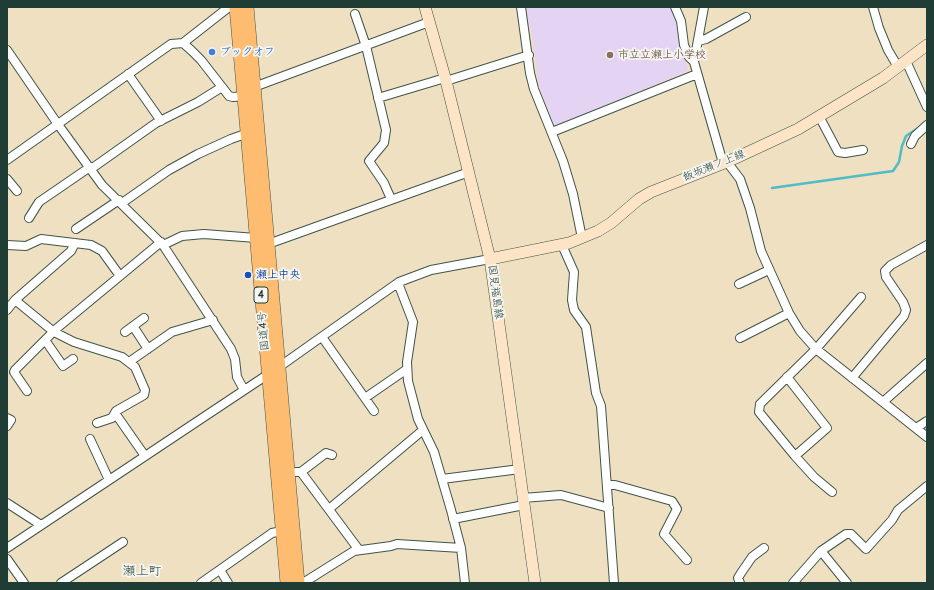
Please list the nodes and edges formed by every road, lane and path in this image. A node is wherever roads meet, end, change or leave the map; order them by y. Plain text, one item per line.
1 (229, 7) edge
2 (236, 7) edge
3 (247, 7) edge
4 (425, 7) edge
5 (521, 7) edge
6 (675, 7) edge
7 (704, 7) edge
8 (873, 7) edge
9 (355, 14) dead end
10 (746, 17) dead end
11 (429, 22) junction
12 (698, 41) junction
13 (183, 43) junction
14 (927, 45) edge
15 (366, 46) junction
16 (7, 50) edge
17 (529, 56) junction
18 (694, 62) junction
19 (902, 64) junction
20 (128, 74) junction
21 (697, 74) junction
22 (445, 79) junction
23 (222, 87) junction
24 (250, 91) junction
25 (378, 98) junction
26 (927, 107) edge
27 (819, 116) junction
28 (161, 121) junction
29 (57, 124) junction
30 (927, 125) edge
31 (552, 132) junction
32 (248, 133) junction
33 (911, 144) dead end
34 (863, 150) dead end
35 (7, 160) edge
36 (725, 163) junction
37 (90, 168) junction
38 (468, 172) junction
39 (7, 179) edge
40 (17, 192) dead end
41 (391, 199) junction
42 (120, 201) junction
43 (29, 218) dead end
44 (76, 229) dead end
45 (582, 238) junction
46 (262, 241) junction
47 (75, 243) junction
48 (162, 244) junction
49 (7, 245) edge
50 (562, 245) junction
51 (927, 245) edge
52 (490, 259) junction
53 (769, 270) junction
54 (120, 276) junction
55 (398, 283) junction
56 (738, 284) dead end
57 (861, 297) dead end
58 (15, 300) junction
59 (7, 310) edge
60 (789, 313) junction
61 (144, 318) dead end
62 (213, 320) junction
63 (133, 326) junction
64 (54, 332) junction
65 (125, 332) dead end
66 (322, 336) junction
67 (740, 338) dead end
68 (45, 340) junction
69 (148, 349) junction
70 (816, 349) junction
71 (73, 359) dead end
72 (129, 362) junction
73 (927, 363) edge
74 (279, 367) junction
75 (407, 369) junction
76 (267, 374) junction
77 (787, 377) junction
78 (852, 378) junction
79 (244, 390) junction
80 (27, 391) dead end
81 (365, 398) junction
82 (883, 402) junction
83 (374, 411) dead end
84 (115, 413) junction
85 (7, 418) edge
86 (927, 421) edge
87 (97, 423) dead end
88 (7, 426) edge
89 (916, 428) junction
90 (422, 430) junction
91 (927, 436) edge
92 (90, 439) dead end
93 (332, 455) dead end
94 (145, 456) junction
95 (795, 456) junction
96 (520, 469) junction
97 (295, 472) junction
98 (442, 479) junction
99 (109, 480) junction
100 (607, 485) junction
101 (927, 486) edge
102 (832, 492) dead end
103 (523, 502) junction
104 (7, 503) edge
105 (609, 508) junction
106 (329, 509) junction
107 (453, 519) junction
108 (41, 525) junction
109 (282, 531) junction
110 (123, 542) dead end
111 (7, 548) edge
112 (461, 548) junction
113 (764, 548) dead end
114 (359, 550) junction
115 (821, 551) junction
116 (7, 559) edge
117 (687, 560) dead end
118 (220, 570) junction
119 (24, 583) edge
120 (61, 583) edge
121 (201, 583) edge
122 (228, 583) edge
123 (287, 583) edge
124 (298, 583) edge
125 (303, 583) edge
126 (466, 583) edge
127 (535, 583) edge
128 (614, 583) edge
129 (740, 583) edge
130 (793, 583) edge
131 (847, 583) edge

1 - 13 street
2 - 24 highway, 国道4号 / 4
3 - 24 highway, 国道4号 / 4
4 - 11 main road, 国見福島線
5 - 17 street
6 - 18 street
7 - 12 street
8 - 19 street
9 - 15 street
10 - 12 street
11 - 15 street
11 - 22 main road, 国見福島線
12 - 18 street
13 - 20 street
13 - 23 street
14 - 19 main road, 飯坂瀬ノ上線
15 - 24 street
15 - 25 street
16 - 29 street
17 - 22 street
17 - 31 street
18 - 21 street
19 - 26 street
19 - 27 main road, 飯坂瀬ノ上線
20 - 28 street
20 - 29 street
21 - 31 street
21 - 36 street
22 - 25 street
22 - 38 main road, 国見福島線
23 - 24 street
23 - 28 street
24 - 32 highway, 国道4号 / 4
24 - 46 highway, 国道4号 / 4
25 - 41 street
27 - 34 street
27 - 36 main road, 飯坂瀬ノ上線
28 - 37 street
29 - 35 street
29 - 37 street
30 - 33 street
31 - 45 street
32 - 42 street
32 - 46 highway, 国道4号 / 4
36 - 45 main road, 飯坂瀬ノ上線
36 - 53 street
37 - 42 street
37 - 43 street
38 - 41 street
38 - 52 main road, 国見福島線
39 - 40 street
41 - 46 street
42 - 44 street
42 - 48 street
45 - 50 main road, 飯坂瀬ノ上線
46 - 48 street
46 - 74 highway, 国道4号 / 4
46 - 76 highway, 国道4号 / 4
47 - 49 street
47 - 54 street
47 - 58 street
48 - 54 street
48 - 62 street
50 - 52 main road, 飯坂瀬ノ上線
50 - 100 street
51 - 78 street
52 - 55 street
52 - 96 main road, 国見福島線
53 - 56 street
53 - 60 street
54 - 64 street
55 - 66 street
55 - 75 street
57 - 70 street
58 - 59 street
58 - 64 street
60 - 67 street
60 - 70 street
61 - 63 street
62 - 69 street
62 - 79 street
63 - 65 street
63 - 69 street
64 - 68 street
64 - 72 street
66 - 74 street
66 - 81 street
68 - 71 street
68 - 80 street
69 - 72 street
70 - 77 street
70 - 78 street
72 - 84 street
73 - 82 street
74 - 76 street
74 - 97 highway, 国道4号 / 4
75 - 81 street
75 - 90 street
76 - 79 street
76 - 109 highway, 国道4号 / 4
77 - 95 street
77 - 95 street
78 - 82 street
79 - 94 street
81 - 83 street
82 - 89 street
84 - 87 street
84 - 94 street
85 - 88 street
86 - 89 street
89 - 91 street
90 - 98 street
90 - 106 street
92 - 99 street
93 - 97 street
94 - 99 street
95 - 102 street
96 - 98 street
96 - 103 main road, 国見福島線
97 - 106 street
97 - 124 highway, 国道4号 / 4
98 - 107 street
99 - 108 street
100 - 105 street
100 - 117 street
101 - 115 street
103 - 105 street
103 - 107 street
103 - 127 main road, 国見福島線
104 - 108 street
105 - 128 street
106 - 114 street
107 - 112 street
108 - 111 street
109 - 118 street
109 - 123 highway, 国道4号 / 4
110 - 120 street
112 - 114 street
112 - 126 street
113 - 129 street
114 - 125 street
115 - 130 street
115 - 131 street
116 - 119 street
118 - 121 street
118 - 122 street

